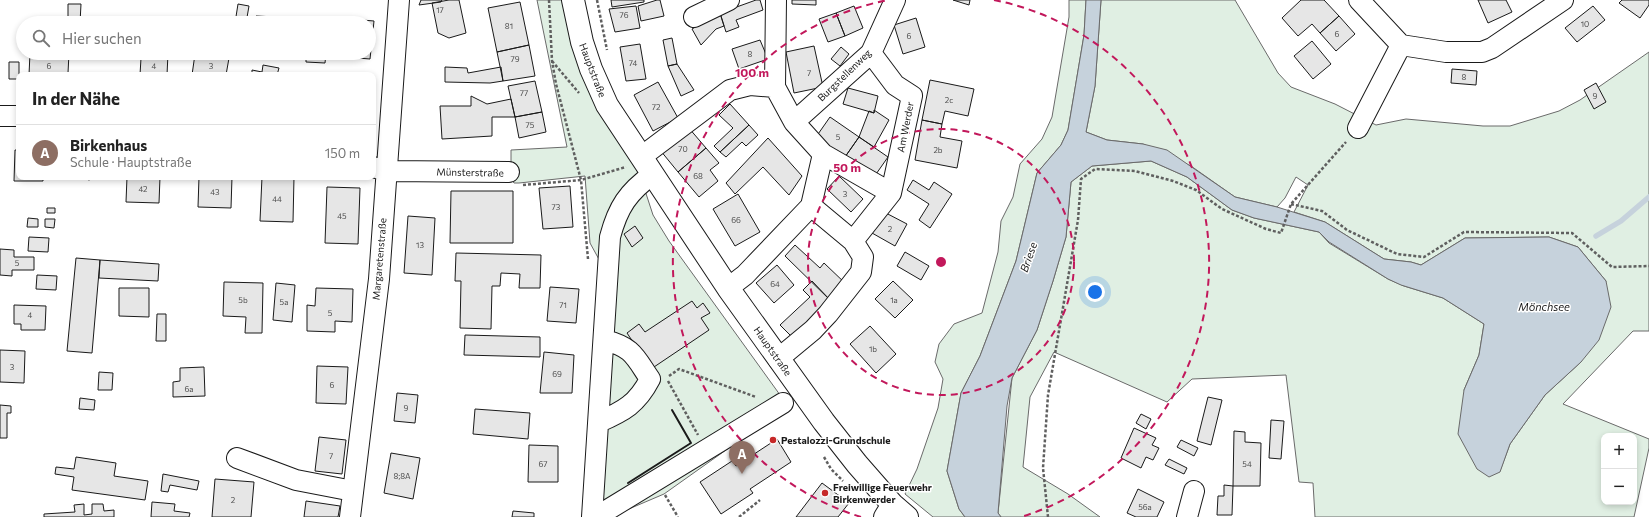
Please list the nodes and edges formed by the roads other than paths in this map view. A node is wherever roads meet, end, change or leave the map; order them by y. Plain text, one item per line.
1 (399, 0) edge
2 (573, 0) edge
3 (729, 0) edge
4 (776, 0) edge
5 (894, 0) edge
6 (1359, 0) edge
7 (1563, 0) edge
8 (694, 17) dead end
9 (1401, 45) junction
10 (871, 53) junction
11 (775, 86) junction
12 (0, 116) edge
13 (16, 116) edge
14 (794, 122) junction
15 (1358, 128) road end
16 (823, 154) junction
17 (641, 166) junction
18 (379, 169) edge
19 (509, 172) road end
20 (891, 193) junction
21 (811, 206) junction
22 (853, 241) junction
23 (728, 288) junction
24 (604, 340) junction
25 (778, 359) junction
26 (781, 404) road end
27 (599, 422) junction
28 (237, 458) dead end
29 (353, 491) junction
30 (1194, 491) dead end
31 (894, 513) edge
32 (350, 517) edge
33 (592, 517) edge
34 (596, 517) edge
35 (1187, 517) edge

1 - 18 street, Margaretenstraße
2 - 17 main road, Hauptstraße
3 - 8 street
4 - 11 street
5 - 10 street, Burgstellenweg
6 - 9 street
7 - 9 street
9 - 15 street
10 - 14 street, Burgstellenweg
10 - 20 street, Am Werder
11 - 14 street
11 - 17 street
12 - 13 street
14 - 16 street
16 - 20 street
16 - 21 street
17 - 23 main road, Hauptstraße
17 - 24 street
18 - 19 street, Münsterstraße
18 - 29 street, Margaretenstraße
20 - 22 street, Am Werder
21 - 22 street
21 - 23 street
22 - 25 street
23 - 25 main road, Hauptstraße
24 - 27 street
24 - 27 street
25 - 31 main road, Hauptstraße
26 - 34 street
27 - 33 street
28 - 29 street
29 - 32 street, Margaretenstraße
30 - 35 street

